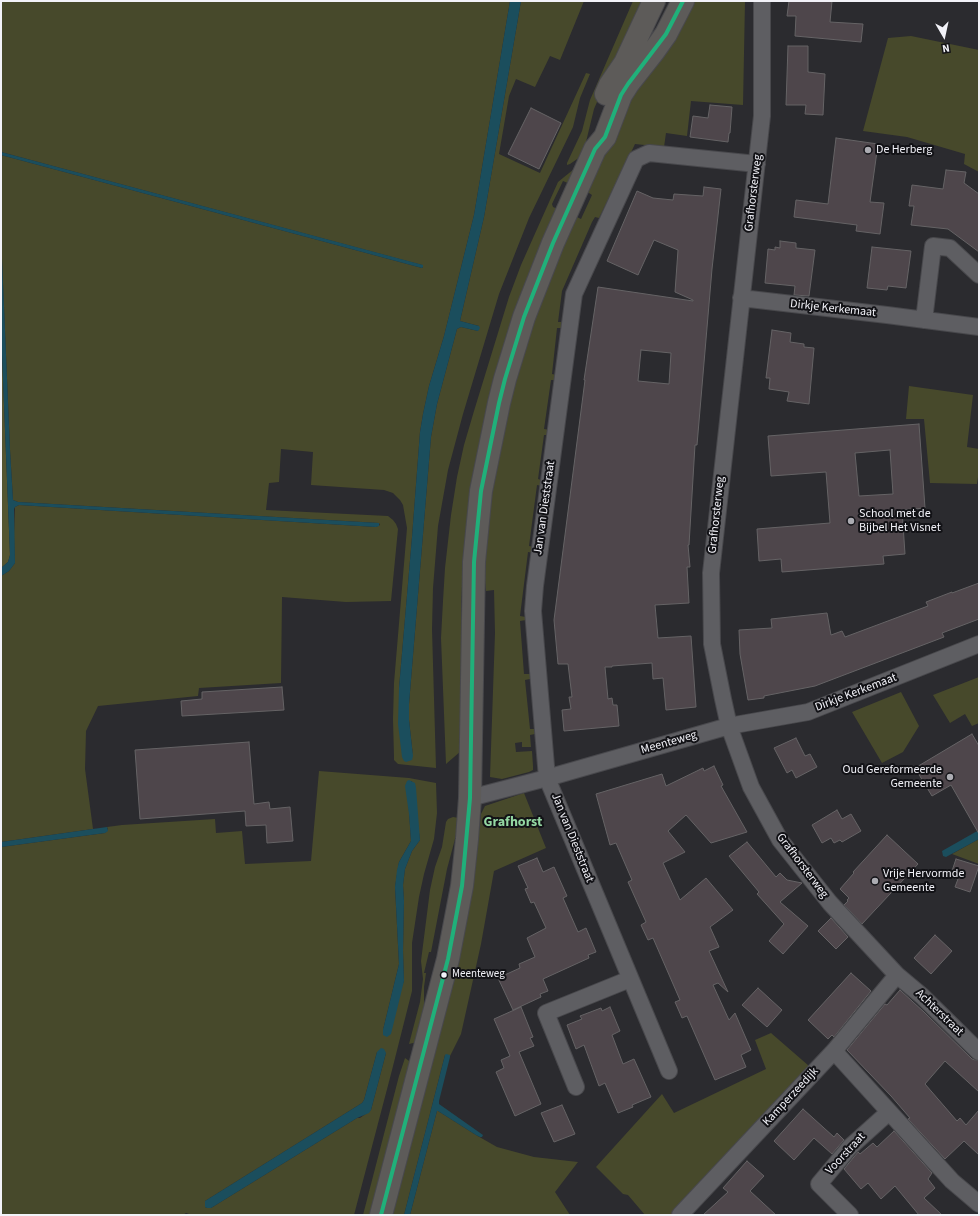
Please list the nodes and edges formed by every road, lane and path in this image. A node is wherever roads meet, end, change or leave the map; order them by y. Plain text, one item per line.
1 (654, 1) edge
2 (683, 1) edge
3 (762, 1) edge
4 (595, 149) junction
5 (757, 164) junction
6 (979, 275) edge
7 (741, 298) junction
8 (924, 320) junction
9 (979, 327) edge
10 (979, 644) edge
11 (729, 726) junction
12 (547, 778) junction
13 (470, 798) junction
14 (897, 975) junction
15 (630, 979) junction
16 (834, 1051) junction
17 (979, 1052) edge
18 (668, 1071) dead end
19 (576, 1088) dead end
20 (889, 1112) junction
21 (979, 1204) edge
22 (382, 1215) edge
23 (680, 1215) edge
24 (850, 1215) edge

1 - 4 main road
2 - 4 main road
3 - 5 street, Grafhorsterweg
4 - 13 main road
5 - 7 street, Grafhorsterweg
5 - 12 street, Jan van Dieststraat
6 - 8 street
7 - 8 street, Dirkje Kerkemaat
7 - 11 street, Grafhorsterweg
8 - 9 street, Dirkje Kerkemaat
10 - 11 street, Dirkje Kerkemaat
11 - 12 street, Meenteweg
11 - 14 street, Grafhorsterweg
12 - 13 street, Meenteweg
12 - 15 street, Jan van Dieststraat
13 - 22 main road
14 - 16 street, Kamperzeedijk
14 - 17 street, Achterstraat
15 - 18 street, Jan van Dieststraat
15 - 19 street
16 - 20 street
16 - 23 street, Kamperzeedijk
20 - 21 street
20 - 24 street, Voorstraat

